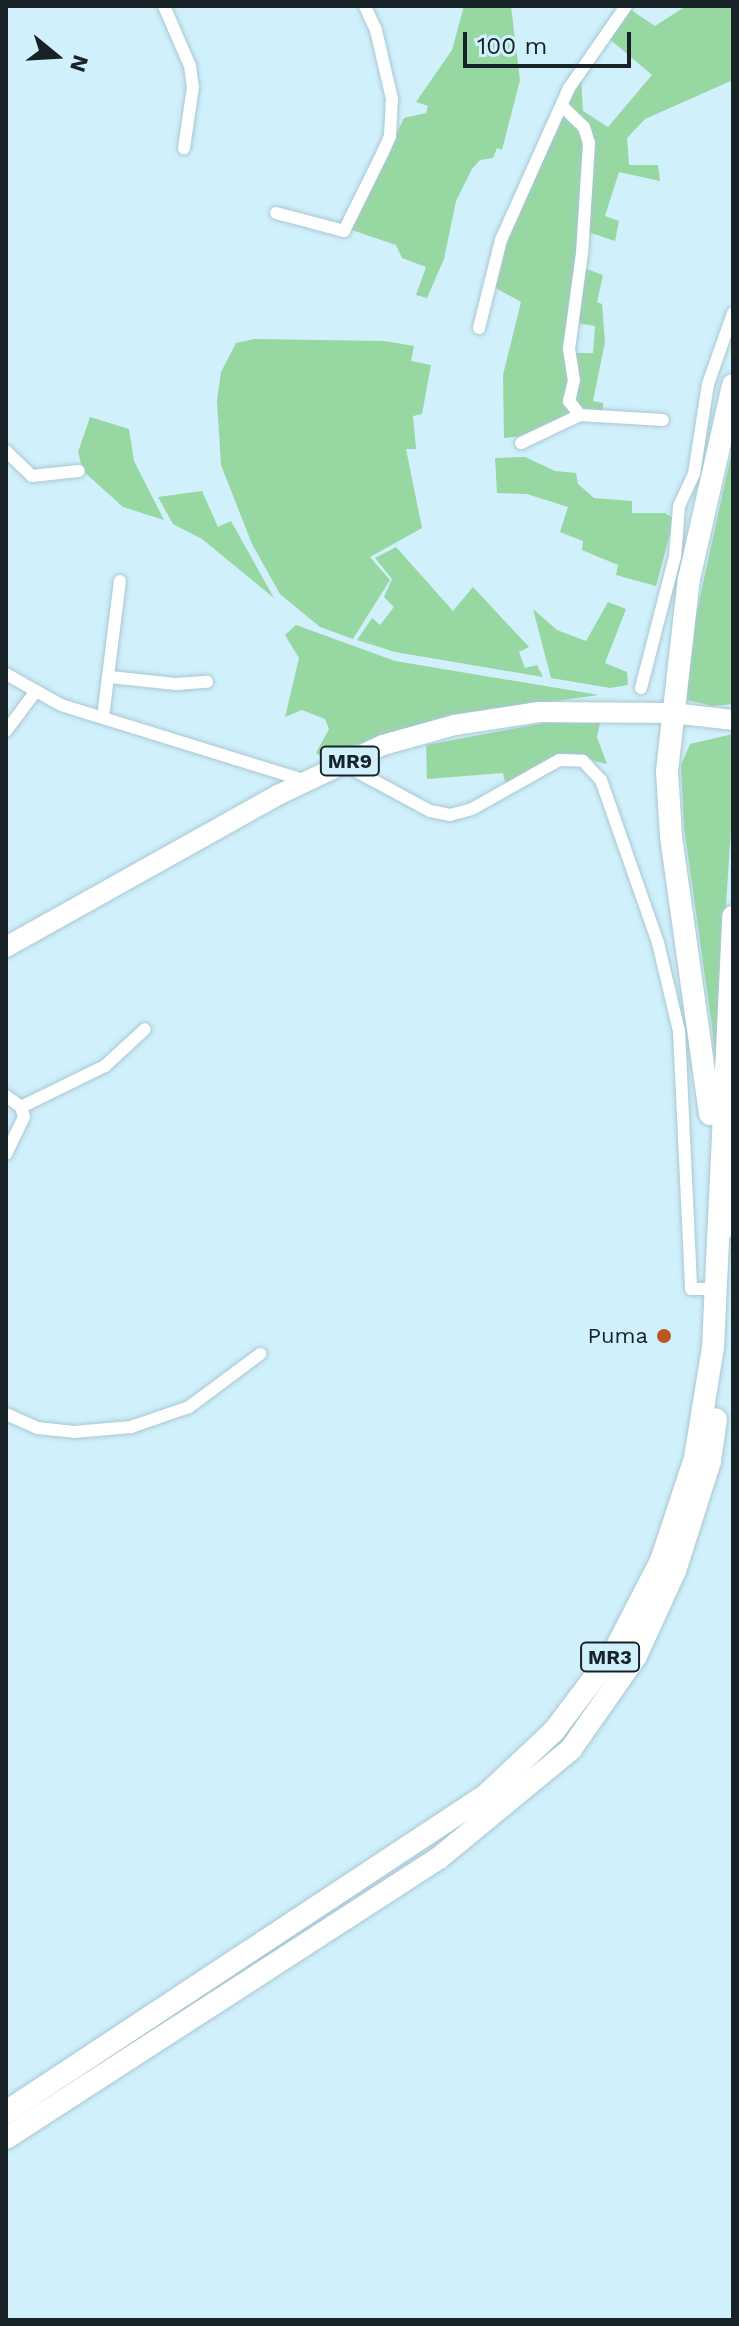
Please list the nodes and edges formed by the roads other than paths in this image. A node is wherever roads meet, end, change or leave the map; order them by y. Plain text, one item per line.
1 (164, 6) edge
2 (365, 6) edge
3 (626, 6) edge
4 (562, 106) junction
5 (184, 148) dead end
6 (276, 213) dead end
7 (733, 313) edge
8 (479, 328) dead end
9 (733, 385) edge
10 (580, 415) junction
11 (663, 420) dead end
12 (521, 443) dead end
13 (6, 451) edge
14 (79, 471) dead end
15 (120, 581) dead end
16 (6, 674) edge
17 (110, 677) junction
18 (207, 682) dead end
19 (641, 688) dead end
20 (36, 691) junction
21 (672, 713) junction
22 (103, 717) junction
23 (733, 720) edge
24 (6, 731) edge
25 (343, 764) junction
26 (307, 781) junction
27 (733, 916) edge
28 (6, 947) edge
29 (145, 1029) dead end
30 (6, 1096) edge
31 (21, 1107) junction
32 (6, 1154) edge
33 (733, 1163) edge
34 (726, 1219) edge
35 (689, 1227) junction
36 (714, 1289) junction
37 (260, 1354) dead end
38 (6, 1414) edge
39 (6, 2112) edge
40 (6, 2138) edge

1 - 5 street
2 - 6 street
3 - 4 street
4 - 8 street
4 - 10 street
7 - 19 street
9 - 21 highway
10 - 11 street
10 - 12 street
13 - 14 street
15 - 17 street
16 - 20 street
17 - 18 street
17 - 22 street
20 - 22 street
20 - 24 street
21 - 23 main road, MR9
21 - 25 main road, MR9
21 - 34 highway
22 - 26 street
25 - 26 main road, MR9
25 - 35 street
26 - 28 main road, MR9
27 - 34 highway, MR3
29 - 31 street
30 - 31 street
31 - 32 street
33 - 34 highway, MR3
34 - 35 street
34 - 36 highway, MR3
34 - 40 highway, MR3
35 - 36 street
36 - 39 highway, MR3
37 - 38 street

